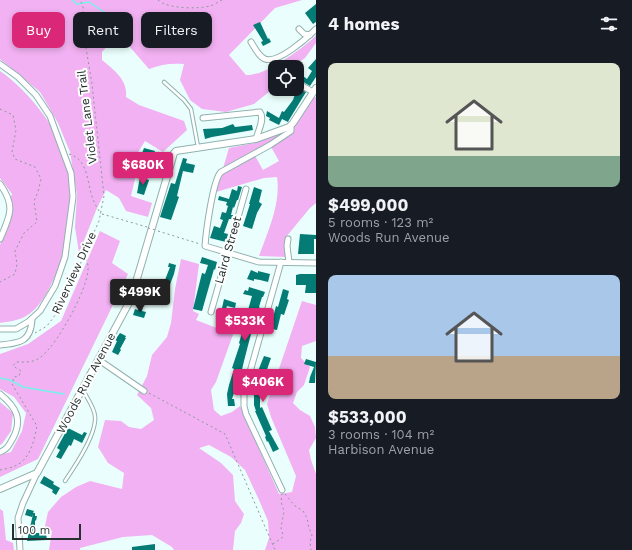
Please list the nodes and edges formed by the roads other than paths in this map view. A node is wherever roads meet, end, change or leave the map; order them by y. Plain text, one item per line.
1 (316, 28) edge
2 (299, 29) dead end
3 (310, 35) junction
4 (251, 42) dead end
5 (0, 64) edge
6 (164, 82) dead end
7 (304, 86) edge
8 (315, 90) edge
9 (203, 118) dead end
10 (291, 126) junction
11 (256, 139) junction
12 (198, 148) junction
13 (0, 184) edge
14 (246, 189) dead end
15 (0, 239) edge
16 (288, 239) dead end
17 (227, 252) junction
18 (281, 262) junction
19 (289, 262) junction
20 (316, 263) edge
21 (211, 312) dead end
22 (32, 319) junction
23 (0, 329) edge
24 (16, 329) junction
25 (27, 335) junction
26 (0, 345) edge
27 (99, 360) junction
28 (82, 390) junction
29 (144, 391) road end
30 (0, 394) edge
31 (0, 452) edge
32 (37, 473) junction
33 (65, 481) dead end
34 (0, 489) edge
35 (282, 490) road end
36 (20, 550) edge

1 - 3 street
2 - 3 street
3 - 4 street
5 - 22 street
6 - 12 lane
7 - 8 street
8 - 10 street
9 - 11 street
10 - 11 street, Woods Run Avenue
10 - 17 street
11 - 12 street, Woods Run Avenue
12 - 27 street, Woods Run Avenue
13 - 15 street
14 - 17 street, Laird Street
16 - 19 street
17 - 18 street
17 - 21 street, Laird Street
18 - 19 street
18 - 35 street
19 - 20 street
22 - 24 street
22 - 25 street
23 - 24 street
24 - 25 street
25 - 26 street
27 - 28 street, Woods Run Avenue
27 - 29 street
28 - 32 street, Woods Run Avenue
28 - 33 lane
30 - 31 street
32 - 34 street
32 - 36 street

